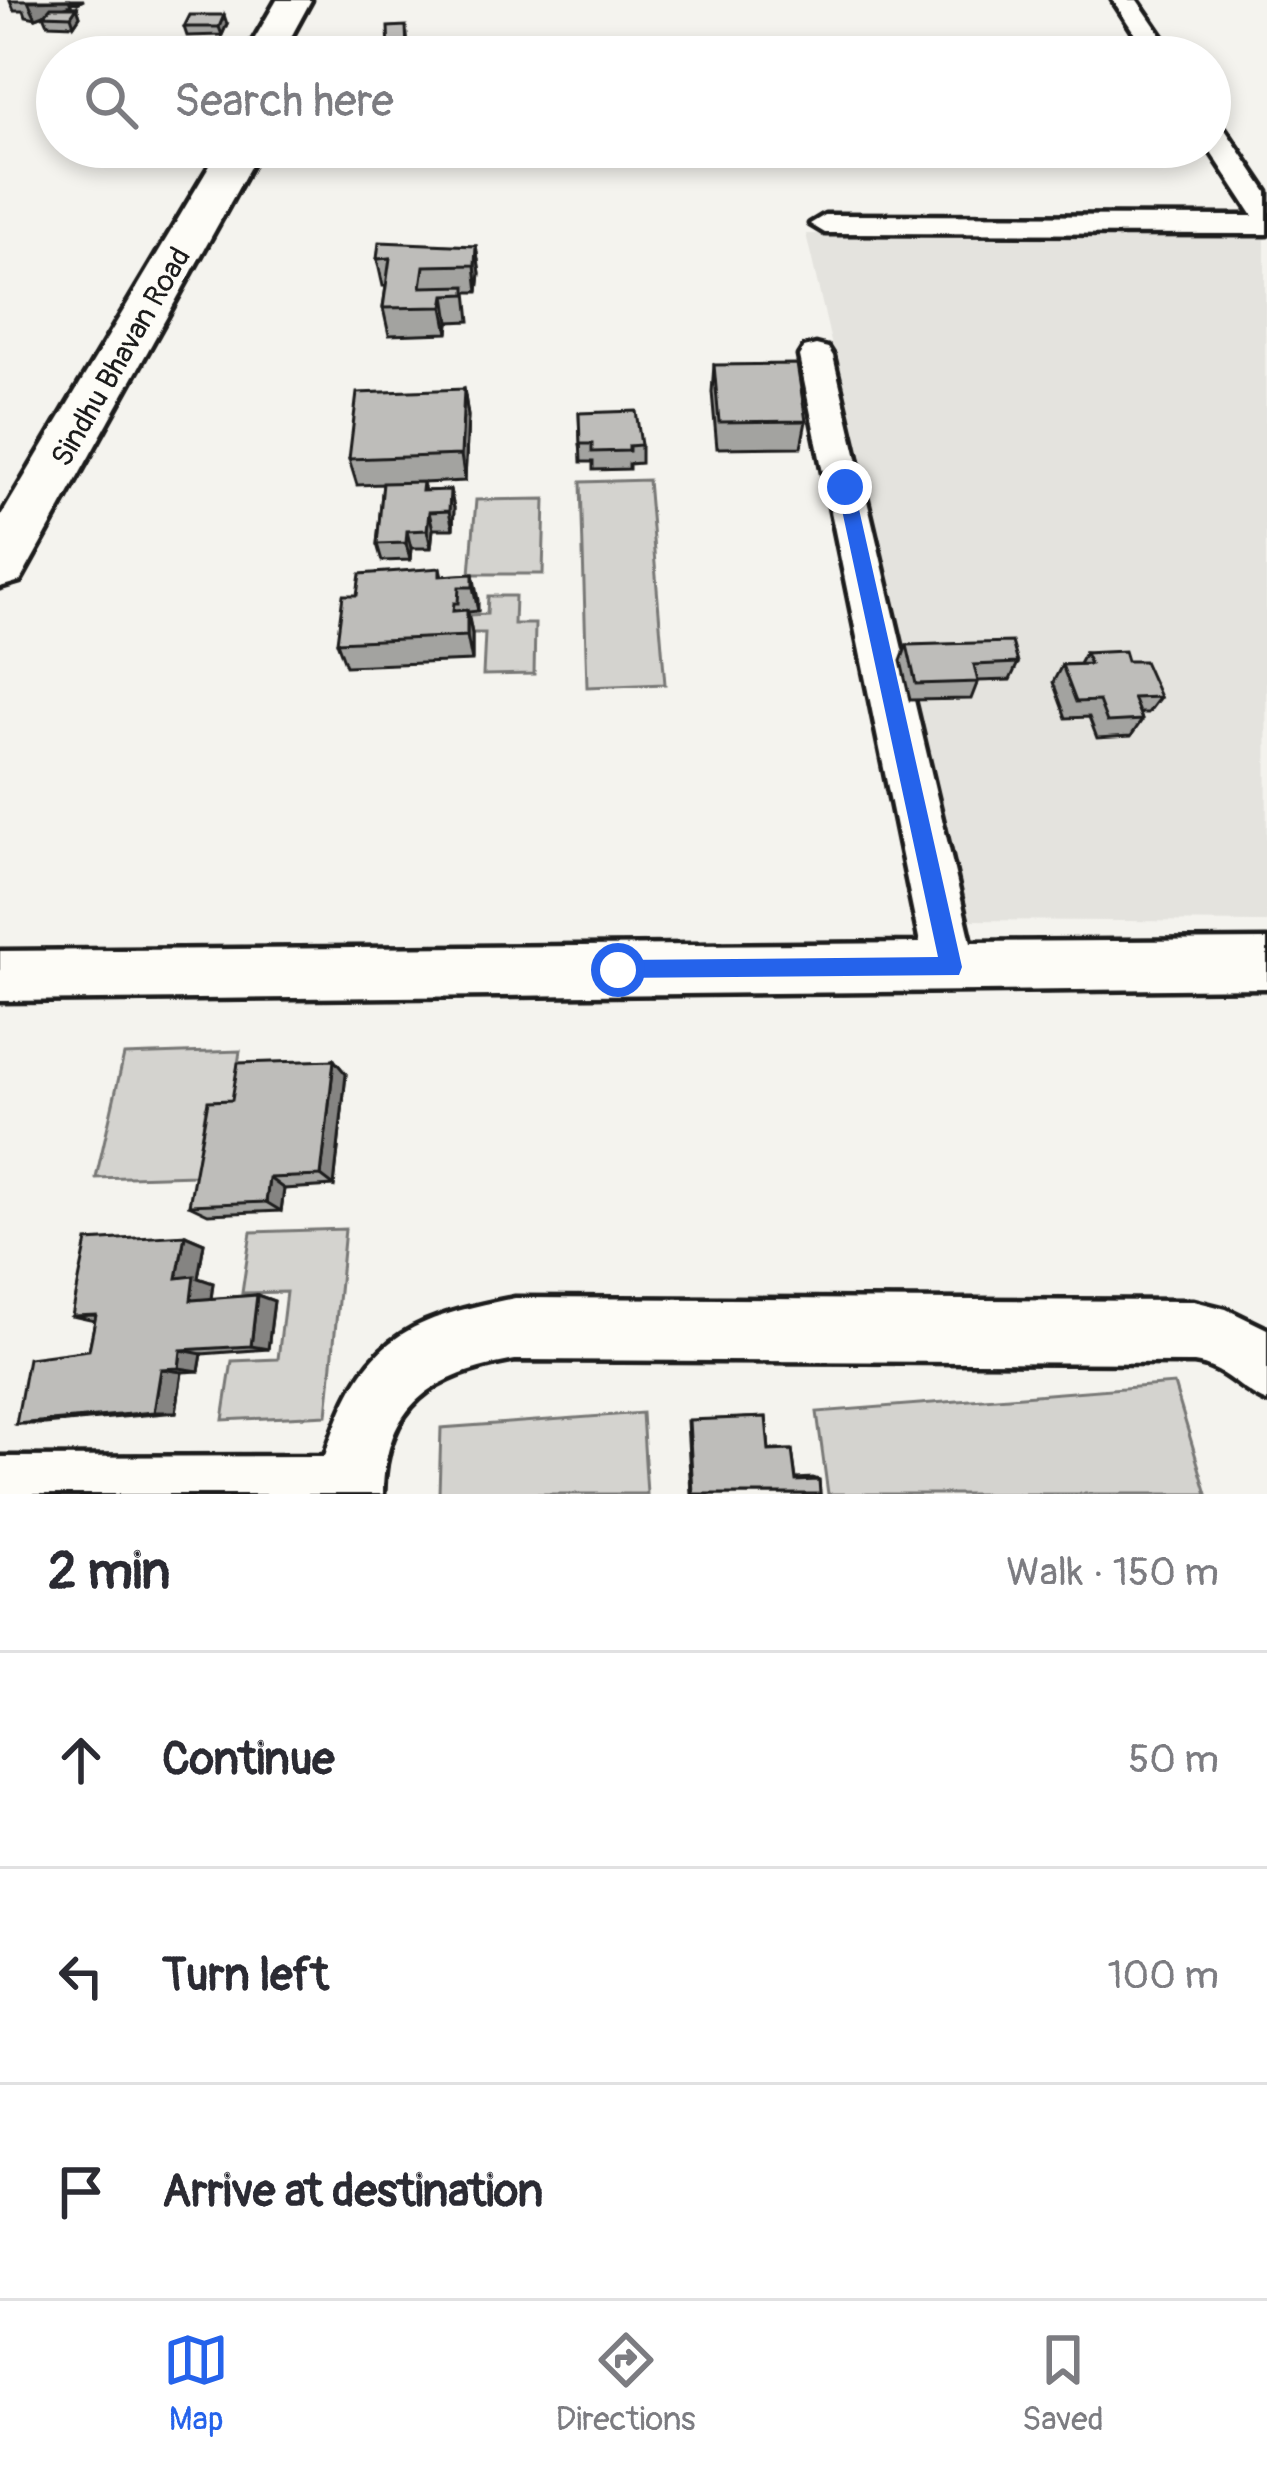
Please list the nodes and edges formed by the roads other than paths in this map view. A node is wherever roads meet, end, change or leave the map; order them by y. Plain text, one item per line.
1 (294, 0) edge
2 (322, 0) edge
3 (1125, 0) edge
4 (274, 36) edge
5 (304, 36) edge
6 (1149, 36) edge
7 (1231, 160) edge
8 (195, 168) edge
9 (229, 168) edge
10 (1267, 214) edge
11 (826, 224) dead end
12 (1267, 225) edge
13 (817, 356) dead end
14 (0, 488) edge
15 (0, 566) edge
16 (1267, 964) edge
17 (951, 967) junction
18 (0, 976) edge
19 (1267, 1371) edge
20 (0, 1490) edge
21 (349, 1491) edge

1 - 4 main road
2 - 5 main road
3 - 6 street
7 - 10 street
8 - 14 main road, Sindhu Bhavan Road
9 - 15 main road, Sindhu Bhavan Road
11 - 12 street
13 - 17 street
16 - 17 street
17 - 18 street
19 - 21 street
20 - 21 street

